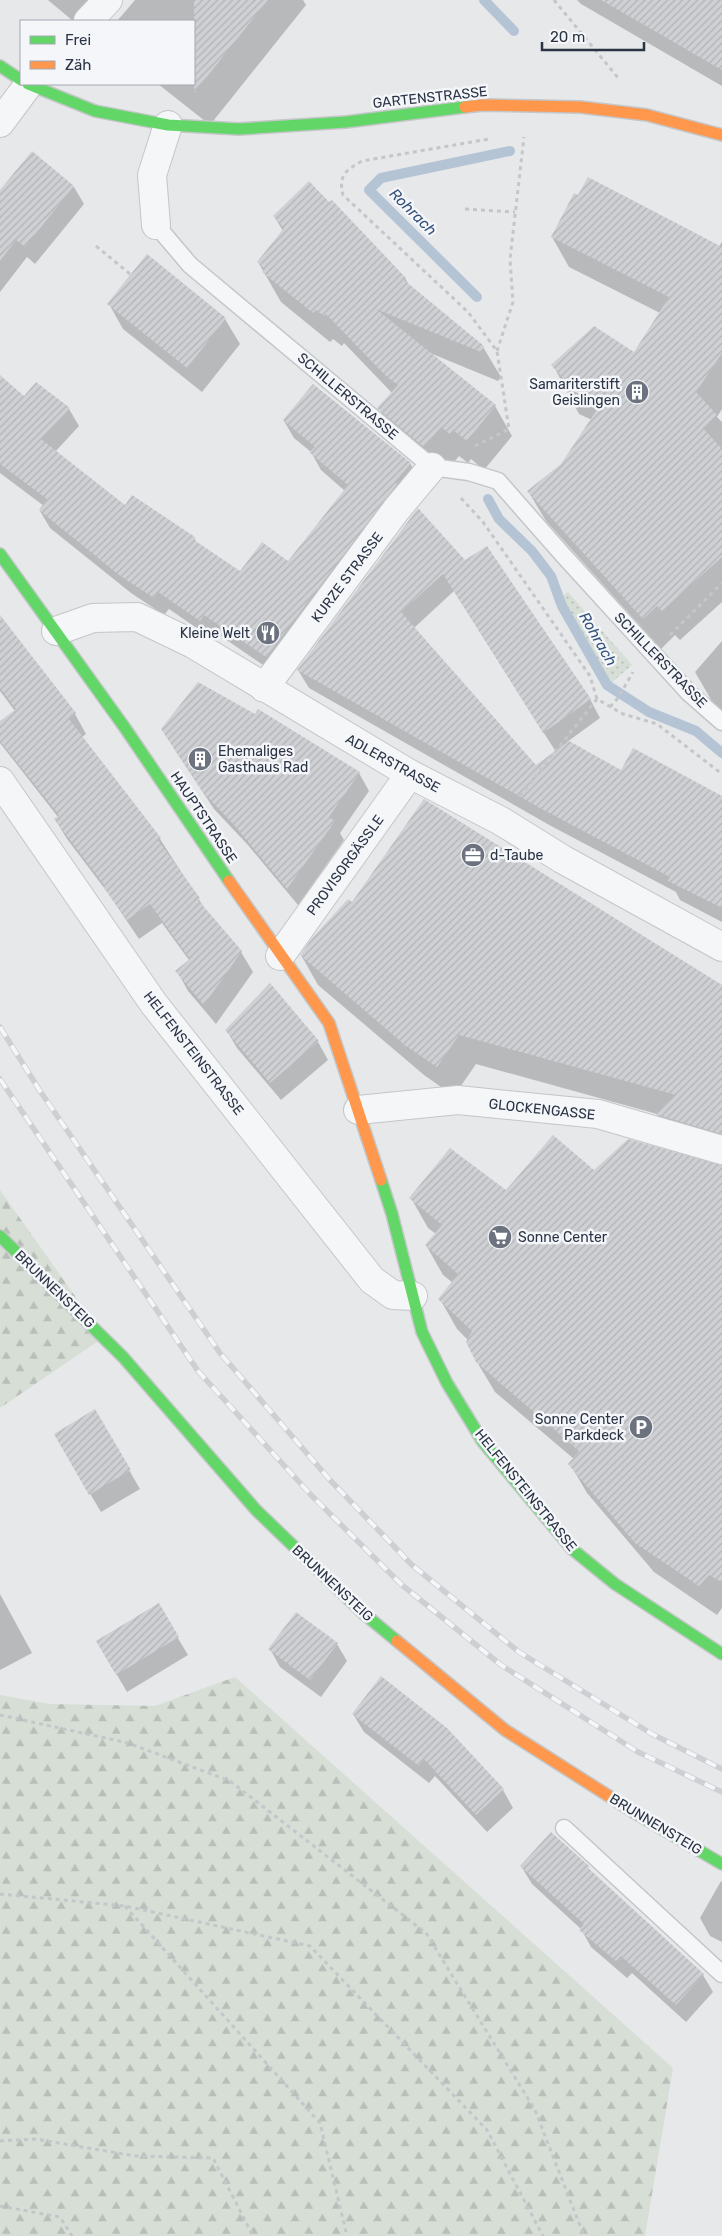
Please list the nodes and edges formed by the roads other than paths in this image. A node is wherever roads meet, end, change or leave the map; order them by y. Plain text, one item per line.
1 (108, 0) edge
2 (89, 20) edge
3 (0, 66) edge
4 (20, 79) edge
5 (28, 85) edge
6 (31, 85) edge
7 (0, 124) edge
8 (168, 125) junction
9 (722, 135) edge
10 (156, 225) joint
11 (432, 467) junction
12 (0, 554) edge
13 (56, 631) junction
14 (264, 688) junction
15 (722, 722) edge
16 (410, 774) junction
17 (0, 781) edge
18 (722, 947) edge
19 (280, 956) junction
20 (358, 1110) junction
21 (722, 1150) edge
22 (0, 1236) edge
23 (413, 1296) junction
24 (722, 1654) edge
25 (564, 1828) dead end
26 (722, 1864) edge
27 (722, 1974) edge

1 - 2 street
3 - 4 street
5 - 7 street
6 - 8 street
8 - 9 street, GARTENSTRASSE
8 - 10 street, SCHILLERSTRASSE
10 - 11 lane, SCHILLERSTRASSE
11 - 14 street, KURZE STRASSE
11 - 15 lane, SCHILLERSTRASSE
12 - 13 street, HAUPTSTRASSE
13 - 14 street, ADLERSTRASSE
13 - 19 street, HAUPTSTRASSE
14 - 16 street, ADLERSTRASSE
16 - 18 street, ADLERSTRASSE
16 - 19 street, PROVISORGÄSSLE
17 - 23 street, HELFENSTEINSTRASSE
19 - 20 street, HAUPTSTRASSE
20 - 21 street, GLOCKENGASSE
20 - 23 street, HELFENSTEINSTRASSE
22 - 26 street, BRUNNENSTEIG
23 - 24 street, HELFENSTEINSTRASSE
25 - 27 lane

